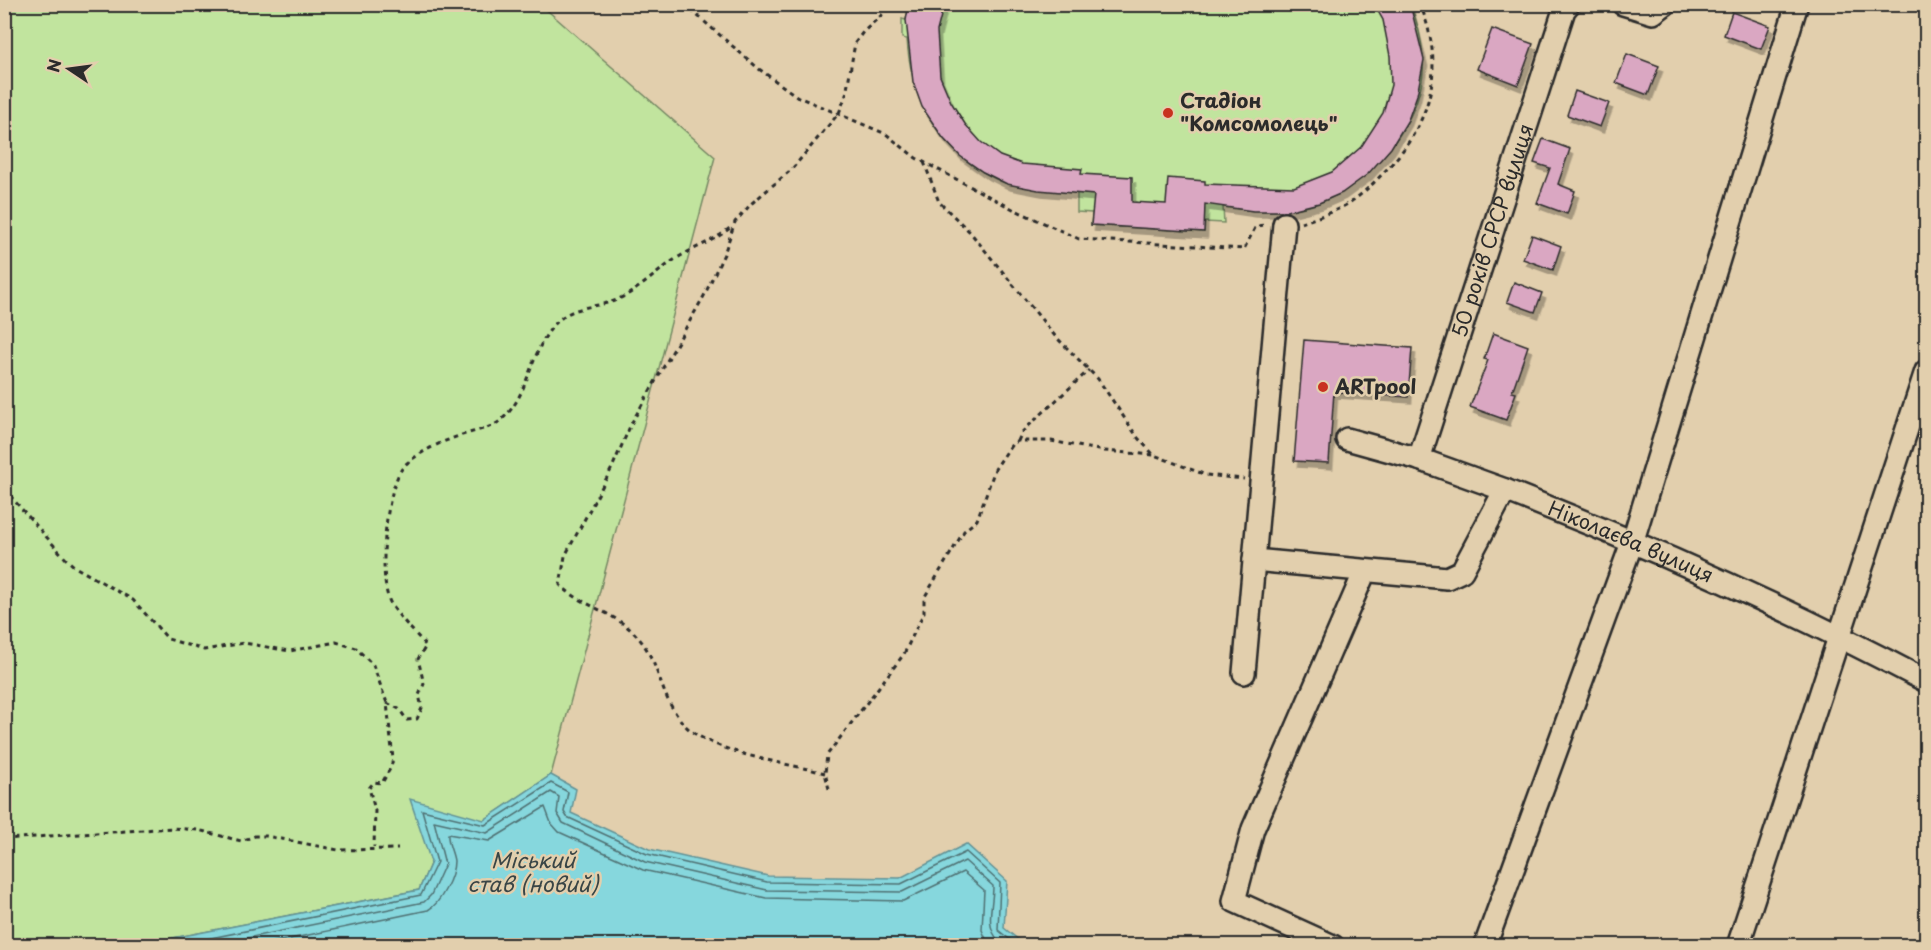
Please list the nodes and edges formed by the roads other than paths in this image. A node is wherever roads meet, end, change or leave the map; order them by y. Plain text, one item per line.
1 (1569, 4) edge
2 (1623, 4) edge
3 (1665, 4) edge
4 (1797, 4) edge
5 (1284, 224) road end
6 (1926, 371) edge
7 (1347, 439) dead end
8 (1419, 459) junction
9 (1505, 489) junction
10 (1633, 540) junction
11 (1254, 560) junction
12 (1365, 571) junction
13 (1841, 636) junction
14 (1244, 673) dead end
15 (1926, 681) edge
16 (1333, 945) edge
17 (1485, 945) edge
18 (1738, 945) edge

1 - 8 street, 50 років СРСР вулиця
2 - 3 street
4 - 10 street
5 - 11 street
6 - 13 street
7 - 8 street, Ніколаєва вулиця
8 - 9 street, Ніколаєва вулиця
9 - 10 street, Ніколаєва вулиця
9 - 12 street
10 - 13 street, Ніколаєва вулиця
10 - 17 street
11 - 12 street
11 - 14 street
12 - 16 street
13 - 15 street, Ніколаєва вулиця
13 - 18 street

